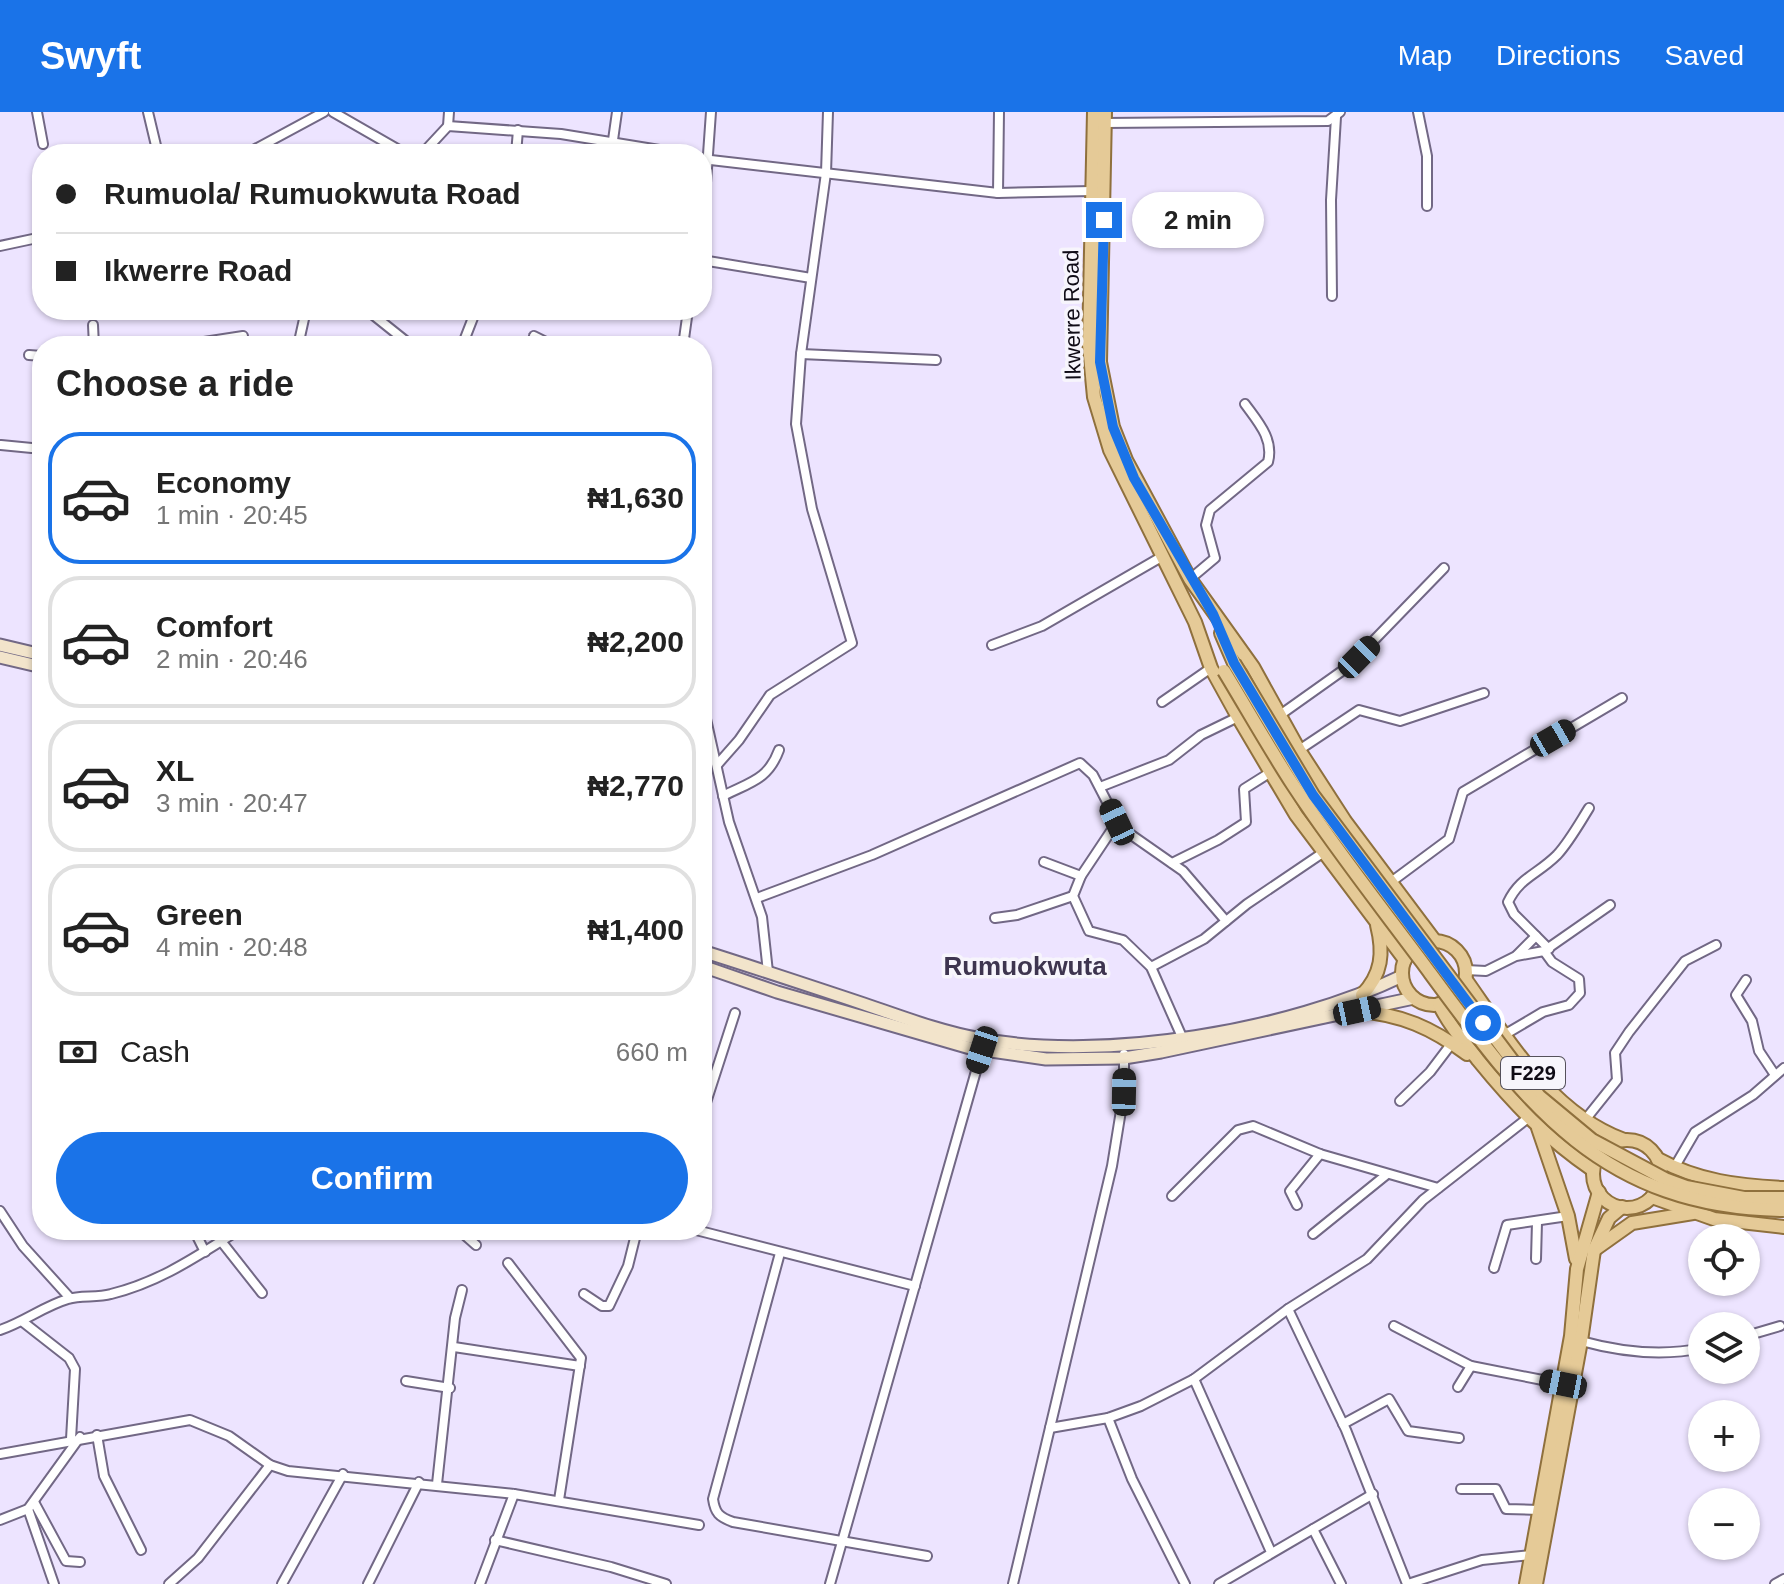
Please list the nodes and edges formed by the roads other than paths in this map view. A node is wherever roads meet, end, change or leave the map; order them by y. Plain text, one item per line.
1 (37, 112) edge
2 (148, 112) edge
3 (324, 112) edge
4 (333, 112) edge
5 (449, 112) edge
6 (617, 112) edge
7 (711, 112) edge
8 (828, 112) edge
9 (999, 112) edge
10 (1094, 112) edge
11 (1418, 112) edge
12 (1338, 115) edge
13 (1105, 118) edge
14 (448, 126) junction
15 (518, 130) junction
16 (612, 142) junction
17 (43, 144) dead end
18 (156, 144) edge
19 (265, 144) edge
20 (390, 144) edge
21 (431, 144) edge
22 (517, 144) edge
23 (624, 144) edge
24 (708, 144) edge
25 (712, 161) edge
26 (826, 173) junction
27 (1092, 191) junction
28 (998, 193) junction
29 (1427, 206) dead end
30 (32, 239) edge
31 (0, 246) edge
32 (712, 262) edge
33 (811, 278) junction
34 (1332, 296) dead end
35 (380, 320) edge
36 (93, 325) dead end
37 (94, 336) edge
38 (400, 336) edge
39 (801, 354) junction
40 (29, 355) dead end
41 (32, 355) edge
42 (936, 360) dead end
43 (1245, 404) dead end
44 (1, 445) edge
45 (32, 448) edge
46 (1163, 556) junction
47 (1444, 568) dead end
48 (1190, 579) junction
49 (1213, 614) junction
50 (0, 645) edge
51 (992, 645) dead end
52 (32, 653) edge
53 (0, 657) edge
54 (32, 665) edge
55 (1223, 667) junction
56 (1484, 693) dead end
57 (1622, 698) dead end
58 (1162, 702) dead end
59 (1280, 715) junction
60 (1238, 717) junction
61 (712, 744) edge
62 (779, 750) dead end
63 (1299, 750) junction
64 (717, 765) junction
65 (1271, 772) junction
66 (1100, 787) junction
67 (723, 796) junction
68 (1589, 808) dead end
69 (1117, 822) junction
70 (1324, 852) junction
71 (1044, 862) dead end
72 (1172, 863) junction
73 (1081, 876) junction
74 (1391, 882) junction
75 (1073, 896) junction
76 (757, 898) junction
77 (1610, 905) dead end
78 (995, 918) dead end
79 (1375, 918) junction
80 (1226, 921) junction
81 (1536, 936) junction
82 (1435, 941) junction
83 (1716, 945) dead end
84 (1547, 950) junction
85 (712, 954) edge
86 (1516, 956) junction
87 (1405, 960) junction
88 (1151, 967) junction
89 (712, 969) edge
90 (768, 972) junction
91 (1466, 975) junction
92 (1402, 976) junction
93 (1746, 980) dead end
94 (1362, 995) junction
95 (1414, 998) junction
96 (1439, 1004) junction
97 (1357, 1011) junction
98 (735, 1013) dead end
99 (1504, 1035) junction
100 (1182, 1037) junction
101 (1452, 1043) junction
102 (982, 1050) junction
103 (1124, 1052) junction
104 (1484, 1067) junction
105 (1784, 1068) edge
106 (1775, 1075) junction
107 (712, 1084) edge
108 (1400, 1101) dead end
109 (1528, 1118) junction
110 (1585, 1120) junction
111 (1538, 1128) junction
112 (1624, 1140) junction
113 (1320, 1154) junction
114 (1658, 1159) junction
115 (1674, 1168) junction
116 (1593, 1170) junction
117 (1386, 1175) junction
118 (1438, 1188) junction
119 (1784, 1188) edge
120 (1599, 1192) junction
121 (1172, 1196) dead end
122 (1652, 1197) junction
123 (1784, 1198) edge
124 (1297, 1205) dead end
125 (1622, 1207) junction
126 (1784, 1210) edge
127 (1697, 1213) junction
128 (1, 1216) edge
129 (1568, 1216) junction
130 (1537, 1222) junction
131 (1784, 1227) edge
132 (712, 1234) edge
133 (1313, 1234) dead end
134 (199, 1240) edge
135 (470, 1240) edge
136 (634, 1240) edge
137 (221, 1241) joint
138 (476, 1245) dead end
139 (1594, 1250) junction
140 (205, 1252) junction
141 (780, 1253) junction
142 (1536, 1259) dead end
143 (508, 1263) dead end
144 (1494, 1268) dead end
145 (1577, 1269) junction
146 (915, 1286) junction
147 (462, 1290) dead end
148 (262, 1293) dead end
149 (584, 1294) dead end
150 (70, 1298) junction
151 (1288, 1309) junction
152 (23, 1322) junction
153 (1394, 1326) dead end
154 (1780, 1326) dead end
155 (0, 1330) edge
156 (1760, 1332) edge
157 (1581, 1341) junction
158 (454, 1347) junction
159 (1688, 1351) edge
160 (580, 1366) junction
161 (1471, 1366) junction
162 (1194, 1379) junction
163 (406, 1381) dead end
164 (1563, 1384) junction
165 (1458, 1387) dead end
166 (450, 1388) junction
167 (1108, 1418) junction
168 (1343, 1424) junction
169 (1050, 1428) junction
170 (97, 1435) junction
171 (76, 1438) junction
172 (1459, 1438) dead end
173 (0, 1454) edge
174 (270, 1465) junction
175 (343, 1474) junction
176 (419, 1482) junction
177 (437, 1484) junction
178 (1461, 1489) dead end
179 (514, 1494) junction
180 (1373, 1494) junction
181 (559, 1500) junction
182 (31, 1506) junction
183 (1539, 1510) junction
184 (0, 1520) edge
185 (699, 1525) dead end
186 (1313, 1529) junction
187 (495, 1540) junction
188 (841, 1542) junction
189 (141, 1550) dead end
190 (1271, 1552) junction
191 (1531, 1555) junction
192 (927, 1556) dead end
193 (80, 1562) dead end
194 (1784, 1579) edge
195 (54, 1584) edge
196 (169, 1584) edge
197 (282, 1584) edge
198 (368, 1584) edge
199 (480, 1584) edge
200 (666, 1584) edge
201 (830, 1584) edge
202 (1013, 1584) edge
203 (1185, 1584) edge
204 (1219, 1584) edge
205 (1341, 1584) edge
206 (1408, 1584) edge
207 (1526, 1584) edge
208 (1536, 1584) edge
209 (1775, 1584) edge

1 - 17 street
2 - 18 street
3 - 19 street
4 - 20 street
5 - 14 street
6 - 16 street
7 - 24 street
8 - 26 street
9 - 28 street
10 - 27 main road, Ikwerre Road
11 - 29 street
12 - 13 street
12 - 34 street
13 - 48 main road, Ikwerre Road
14 - 15 street
14 - 21 street
15 - 16 street
15 - 22 street
16 - 23 street
25 - 26 street
26 - 28 street
26 - 33 street
27 - 28 street
27 - 46 main road, Ikwerre Road
30 - 31 street
32 - 33 street
33 - 39 street
35 - 38 street
36 - 37 street
39 - 42 street
39 - 64 street
40 - 41 street
43 - 48 street
44 - 45 street
46 - 51 street
46 - 55 main road, Ikwerre Road
47 - 59 street
48 - 49 main road, Ikwerre Road
49 - 55 main road
49 - 59 main road, Ikwerre Road
50 - 52 main road
53 - 54 main road
55 - 58 street
55 - 60 main road
55 - 123 main road, bridge
55 - 126 main road, bridge
56 - 63 street
57 - 74 street
59 - 63 main road, Ikwerre Road
60 - 65 main road
60 - 66 street
61 - 64 street
62 - 67 street
63 - 74 main road, Ikwerre Road
64 - 67 street
65 - 70 main road
65 - 72 street
66 - 69 street
66 - 76 street
67 - 76 street
68 - 81 street
69 - 72 street
69 - 73 street
70 - 79 main road
70 - 80 street
71 - 73 street
72 - 80 street
73 - 75 street
74 - 82 main road, Ikwerre Road
75 - 78 street
75 - 88 street
76 - 90 street
77 - 84 street
79 - 87 main road
79 - 94 main road
80 - 88 street
81 - 84 street
81 - 86 street
82 - 87 main road
82 - 91 main road
83 - 110 street
84 - 86 street
84 - 99 street
85 - 90 main road
86 - 91 street
87 - 92 main road
88 - 100 street
89 - 102 main road
90 - 103 main road
91 - 96 main road
91 - 99 main road, F229
92 - 94 main road
92 - 95 main road
93 - 106 street
94 - 100 main road
95 - 96 main road
95 - 97 main road
96 - 104 main road, F229
97 - 101 main road
97 - 103 main road
98 - 107 street
99 - 110 main road, F229
100 - 103 main road
101 - 104 main road
101 - 108 street
102 - 103 main road
102 - 146 street
103 - 169 street
104 - 109 main road, F229
105 - 106 street
106 - 115 street
109 - 111 main road, F229
109 - 118 street
110 - 112 main road, F229
111 - 116 main road, F229
111 - 129 main road
112 - 114 main road, F229
112 - 116 main road
113 - 117 street
113 - 121 street
113 - 124 street
114 - 115 main road
114 - 122 main road
115 - 119 main road
116 - 120 main road
117 - 118 street
117 - 133 street
118 - 151 street
120 - 125 main road
120 - 145 main road
122 - 125 main road
122 - 127 main road
125 - 139 main road
127 - 131 main road
127 - 139 main road
128 - 150 street
129 - 130 street
129 - 145 main road
130 - 142 street
130 - 144 street
132 - 141 street
134 - 140 street
135 - 138 street
136 - 149 street
137 - 140 street
137 - 148 street
139 - 157 main road
140 - 150 street
141 - 146 street
141 - 188 street
143 - 160 street
145 - 164 main road
146 - 188 street
147 - 158 street
150 - 152 street
151 - 162 street
151 - 168 street
152 - 155 street
152 - 171 street
153 - 161 street
154 - 156 street
157 - 159 street
157 - 208 main road
158 - 160 street
158 - 166 street
160 - 181 street
161 - 164 street
161 - 165 street
162 - 167 street
162 - 190 street
163 - 166 street
164 - 183 main road
166 - 177 street
167 - 169 street
167 - 203 street
168 - 172 street
168 - 180 street
169 - 202 street
170 - 171 street
170 - 174 street
170 - 189 street
171 - 173 street
171 - 182 street
174 - 175 street
174 - 196 street
175 - 176 street
175 - 197 street
176 - 177 street
176 - 198 street
177 - 179 street
178 - 183 street
179 - 181 street
179 - 187 street
180 - 186 street
180 - 206 street
181 - 185 street
182 - 184 street
182 - 193 street
182 - 195 street
183 - 191 main road
186 - 190 street
186 - 205 street
187 - 199 street
187 - 200 street
188 - 192 street
188 - 201 street
190 - 204 street
191 - 206 street
191 - 207 main road
194 - 209 street

